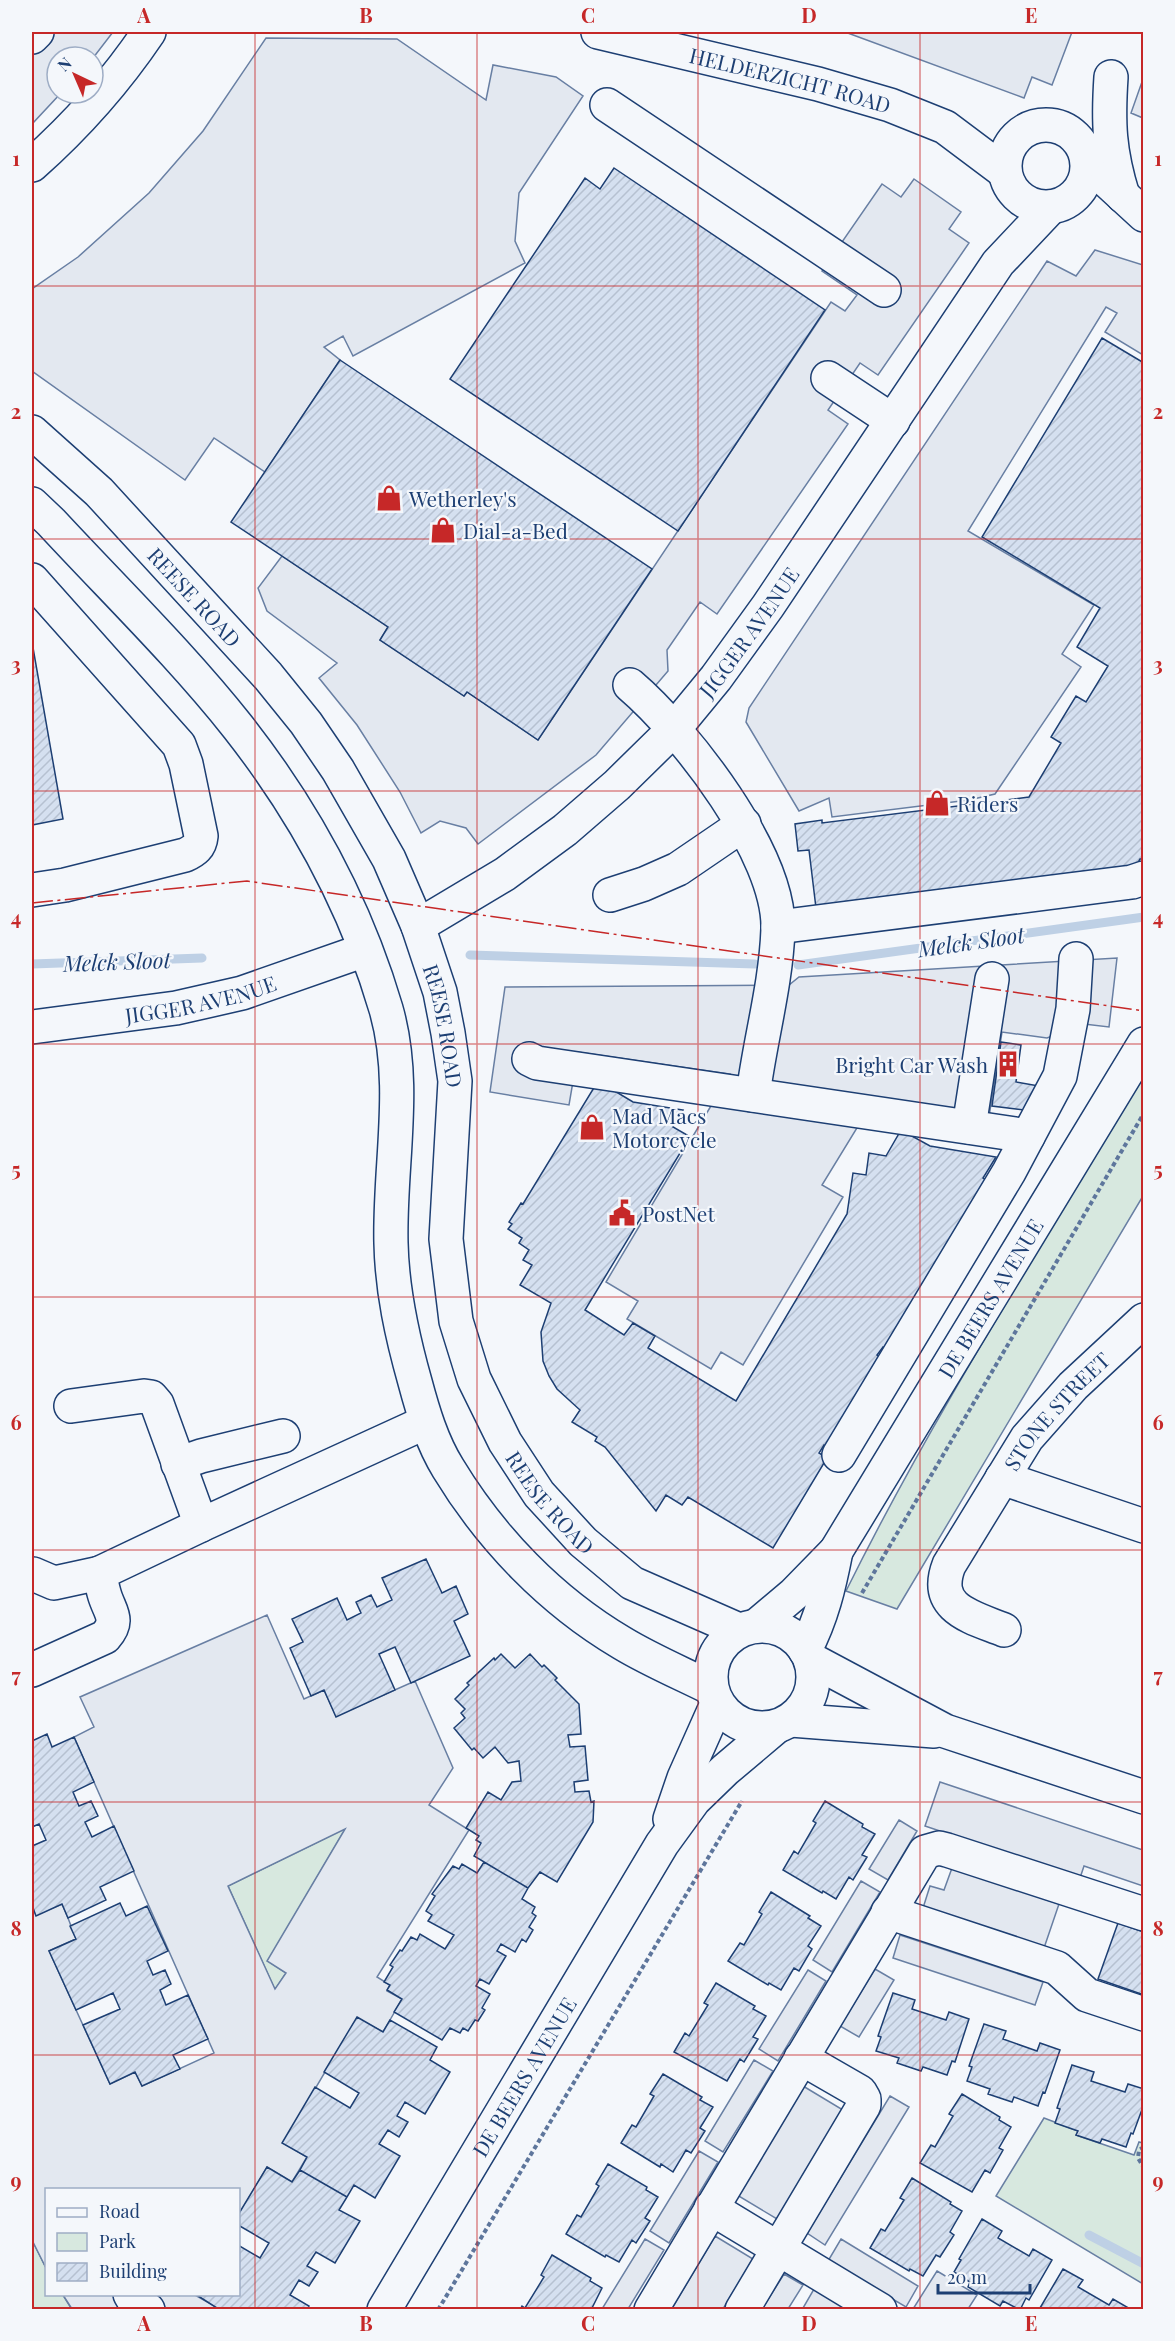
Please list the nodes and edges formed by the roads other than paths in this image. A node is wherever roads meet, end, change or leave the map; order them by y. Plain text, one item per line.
1 (37, 32) edge
2 (149, 32) edge
3 (598, 32) edge
4 (32, 37) edge
5 (1111, 77) dead end
6 (607, 105) dead end
7 (945, 127) junction
8 (1017, 136) junction
9 (1087, 161) junction
10 (32, 165) edge
11 (1010, 183) junction
12 (1061, 203) junction
13 (1136, 208) edge
14 (998, 263) junction
15 (884, 290) dead end
16 (828, 378) dead end
17 (892, 421) junction
18 (32, 432) edge
19 (32, 504) edge
20 (32, 580) edge
21 (630, 685) dead end
22 (674, 729) junction
23 (744, 824) junction
24 (1143, 878) edge
25 (32, 890) edge
26 (610, 895) dead end
27 (418, 926) junction
28 (778, 927) junction
29 (364, 950) junction
30 (1076, 959) dead end
31 (992, 979) dead end
32 (32, 1027) edge
33 (1143, 1044) edge
34 (529, 1059) dead end
35 (753, 1095) junction
36 (969, 1127) junction
37 (1029, 1136) junction
38 (1143, 1320) edge
39 (71, 1406) dead end
40 (426, 1422) junction
41 (283, 1436) dead end
42 (839, 1455) dead end
43 (178, 1464) junction
44 (1002, 1478) junction
45 (201, 1525) junction
46 (1143, 1526) edge
47 (836, 1551) junction
48 (100, 1573) junction
49 (33, 1574) dead end
50 (747, 1628) junction
51 (1004, 1630) dead end
52 (808, 1654) junction
53 (32, 1670) edge
54 (714, 1696) junction
55 (783, 1723) junction
56 (945, 1731) junction
57 (1143, 1797) edge
58 (662, 1844) junction
59 (888, 1912) junction
60 (1143, 1914) edge
61 (1143, 2014) edge
62 (801, 2058) junction
63 (711, 2208) junction
64 (778, 2249) junction
65 (131, 2296) edge
66 (147, 2310) edge
67 (384, 2310) edge
68 (651, 2310) edge
69 (742, 2310) edge
70 (880, 2310) edge

1 - 4 street
2 - 10 street
3 - 7 street, HELDERZICHT ROAD
5 - 13 street
6 - 15 street
7 - 8 street, HELDERZICHT ROAD
7 - 11 street, HELDERZICHT ROAD
8 - 9 street
8 - 11 street
9 - 12 street
9 - 13 street
11 - 12 street
11 - 14 street, JIGGER AVENUE
12 - 13 street
12 - 14 street, JIGGER AVENUE
14 - 17 street, JIGGER AVENUE
16 - 17 street
17 - 22 street, JIGGER AVENUE
18 - 27 street, REESE ROAD
19 - 29 street
20 - 25 street
21 - 22 street
22 - 23 street
22 - 27 street, JIGGER AVENUE
23 - 26 street
23 - 28 street
24 - 28 street
27 - 50 street, REESE ROAD
28 - 35 street
29 - 32 street, JIGGER AVENUE
29 - 40 street
30 - 37 street
31 - 36 street
33 - 47 street, DE BEERS AVENUE
34 - 35 street
35 - 36 street
36 - 37 street
37 - 42 street
38 - 44 street, STONE STREET
39 - 43 street
40 - 45 street
40 - 54 street
41 - 43 street
43 - 45 street
44 - 46 street, STONE STREET
44 - 51 street
45 - 48 street
47 - 50 street, DE BEERS AVENUE
47 - 52 street, DE BEERS AVENUE
48 - 49 street
48 - 53 street
50 - 52 street
50 - 54 street
52 - 55 street
52 - 56 street
54 - 55 street
54 - 58 street, DE BEERS AVENUE
55 - 56 street
55 - 58 street, DE BEERS AVENUE
56 - 57 street
58 - 67 street, DE BEERS AVENUE
59 - 60 street
59 - 61 street
59 - 62 street
62 - 63 street
62 - 64 street
63 - 64 street
63 - 68 street
64 - 69 street
64 - 70 street
65 - 66 street

